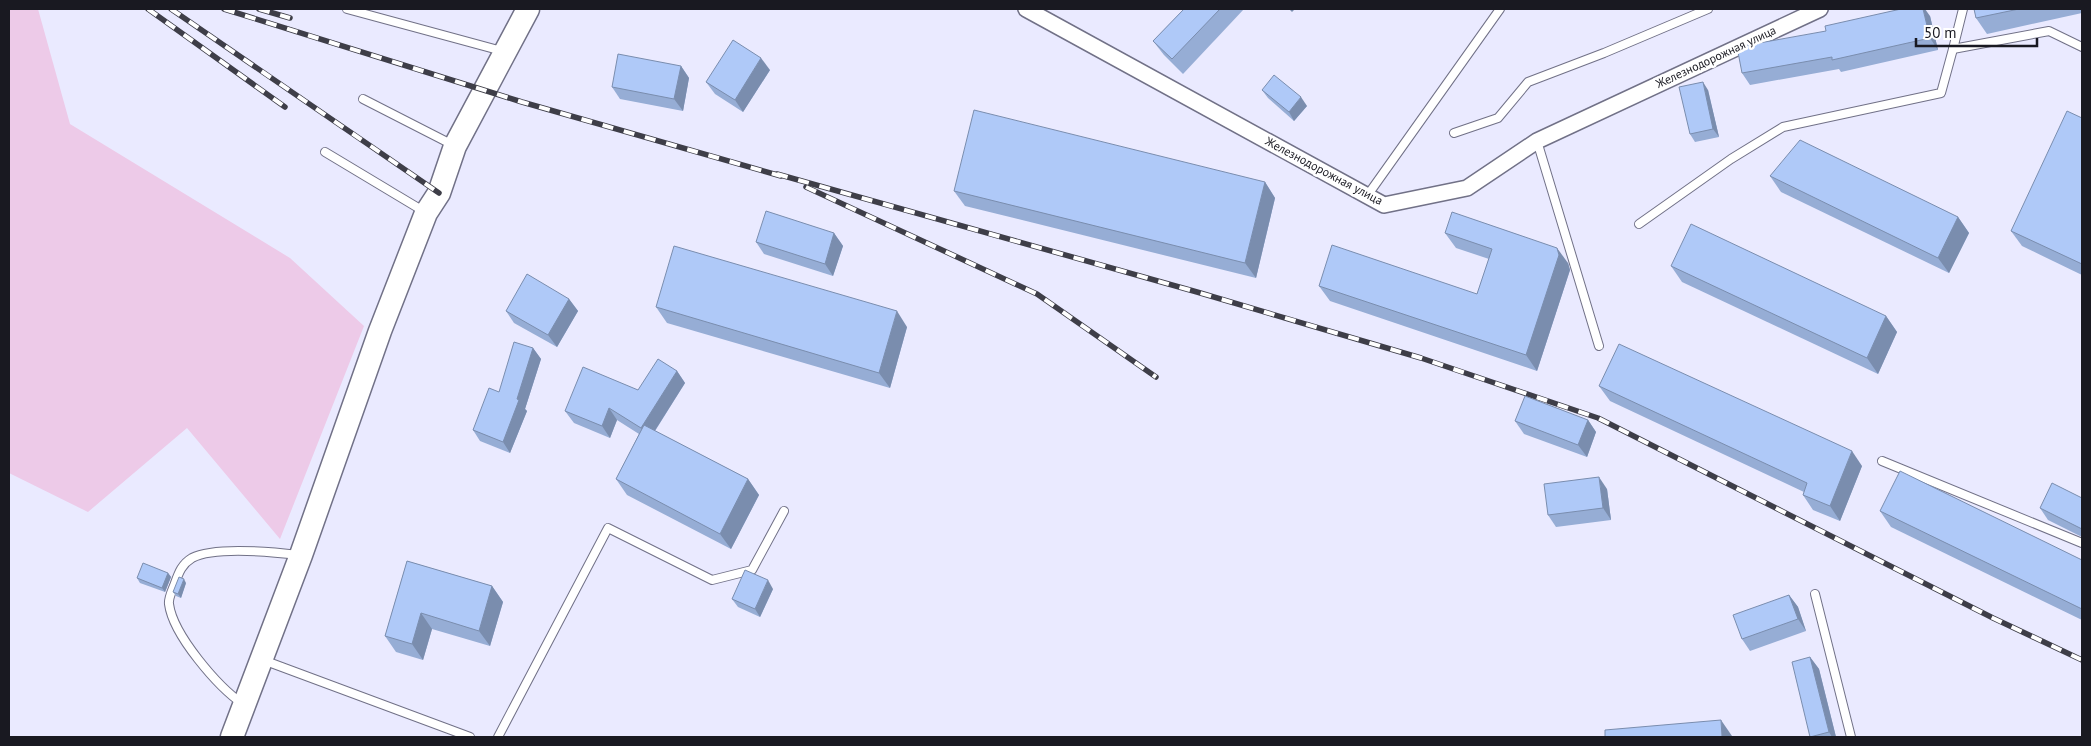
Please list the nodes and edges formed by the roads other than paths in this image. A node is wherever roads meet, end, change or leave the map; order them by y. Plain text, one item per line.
1 (347, 9) edge
2 (528, 9) edge
3 (1026, 9) edge
4 (1500, 9) edge
5 (1708, 9) edge
6 (1820, 9) edge
7 (1964, 9) edge
8 (2082, 48) edge
9 (1953, 49) junction
10 (504, 51) junction
11 (363, 99) dead end
12 (1454, 133) dead end
13 (1537, 141) junction
14 (454, 146) junction
15 (325, 152) dead end
16 (1367, 196) junction
17 (426, 213) junction
18 (1639, 224) dead end
19 (1599, 346) dead end
20 (1882, 461) dead end
21 (784, 511) dead end
22 (2082, 543) edge
23 (301, 555) junction
24 (1815, 594) dead end
25 (261, 660) junction
26 (244, 704) junction
27 (232, 737) edge
28 (470, 737) edge
29 (498, 737) edge
30 (1851, 737) edge

1 - 10 lane
2 - 10 main road
3 - 16 street, Железнодорожная улица
4 - 16 lane
5 - 12 lane
6 - 13 street, Железнодорожная улица
7 - 9 lane
8 - 9 lane
9 - 18 lane
10 - 14 main road
11 - 14 lane
13 - 16 street, Железнодорожная улица
13 - 19 lane
14 - 17 main road
15 - 17 lane
17 - 23 main road
20 - 22 lane
21 - 29 lane
23 - 25 main road
23 - 26 lane
24 - 30 lane
25 - 26 main road
25 - 28 lane
26 - 27 main road

